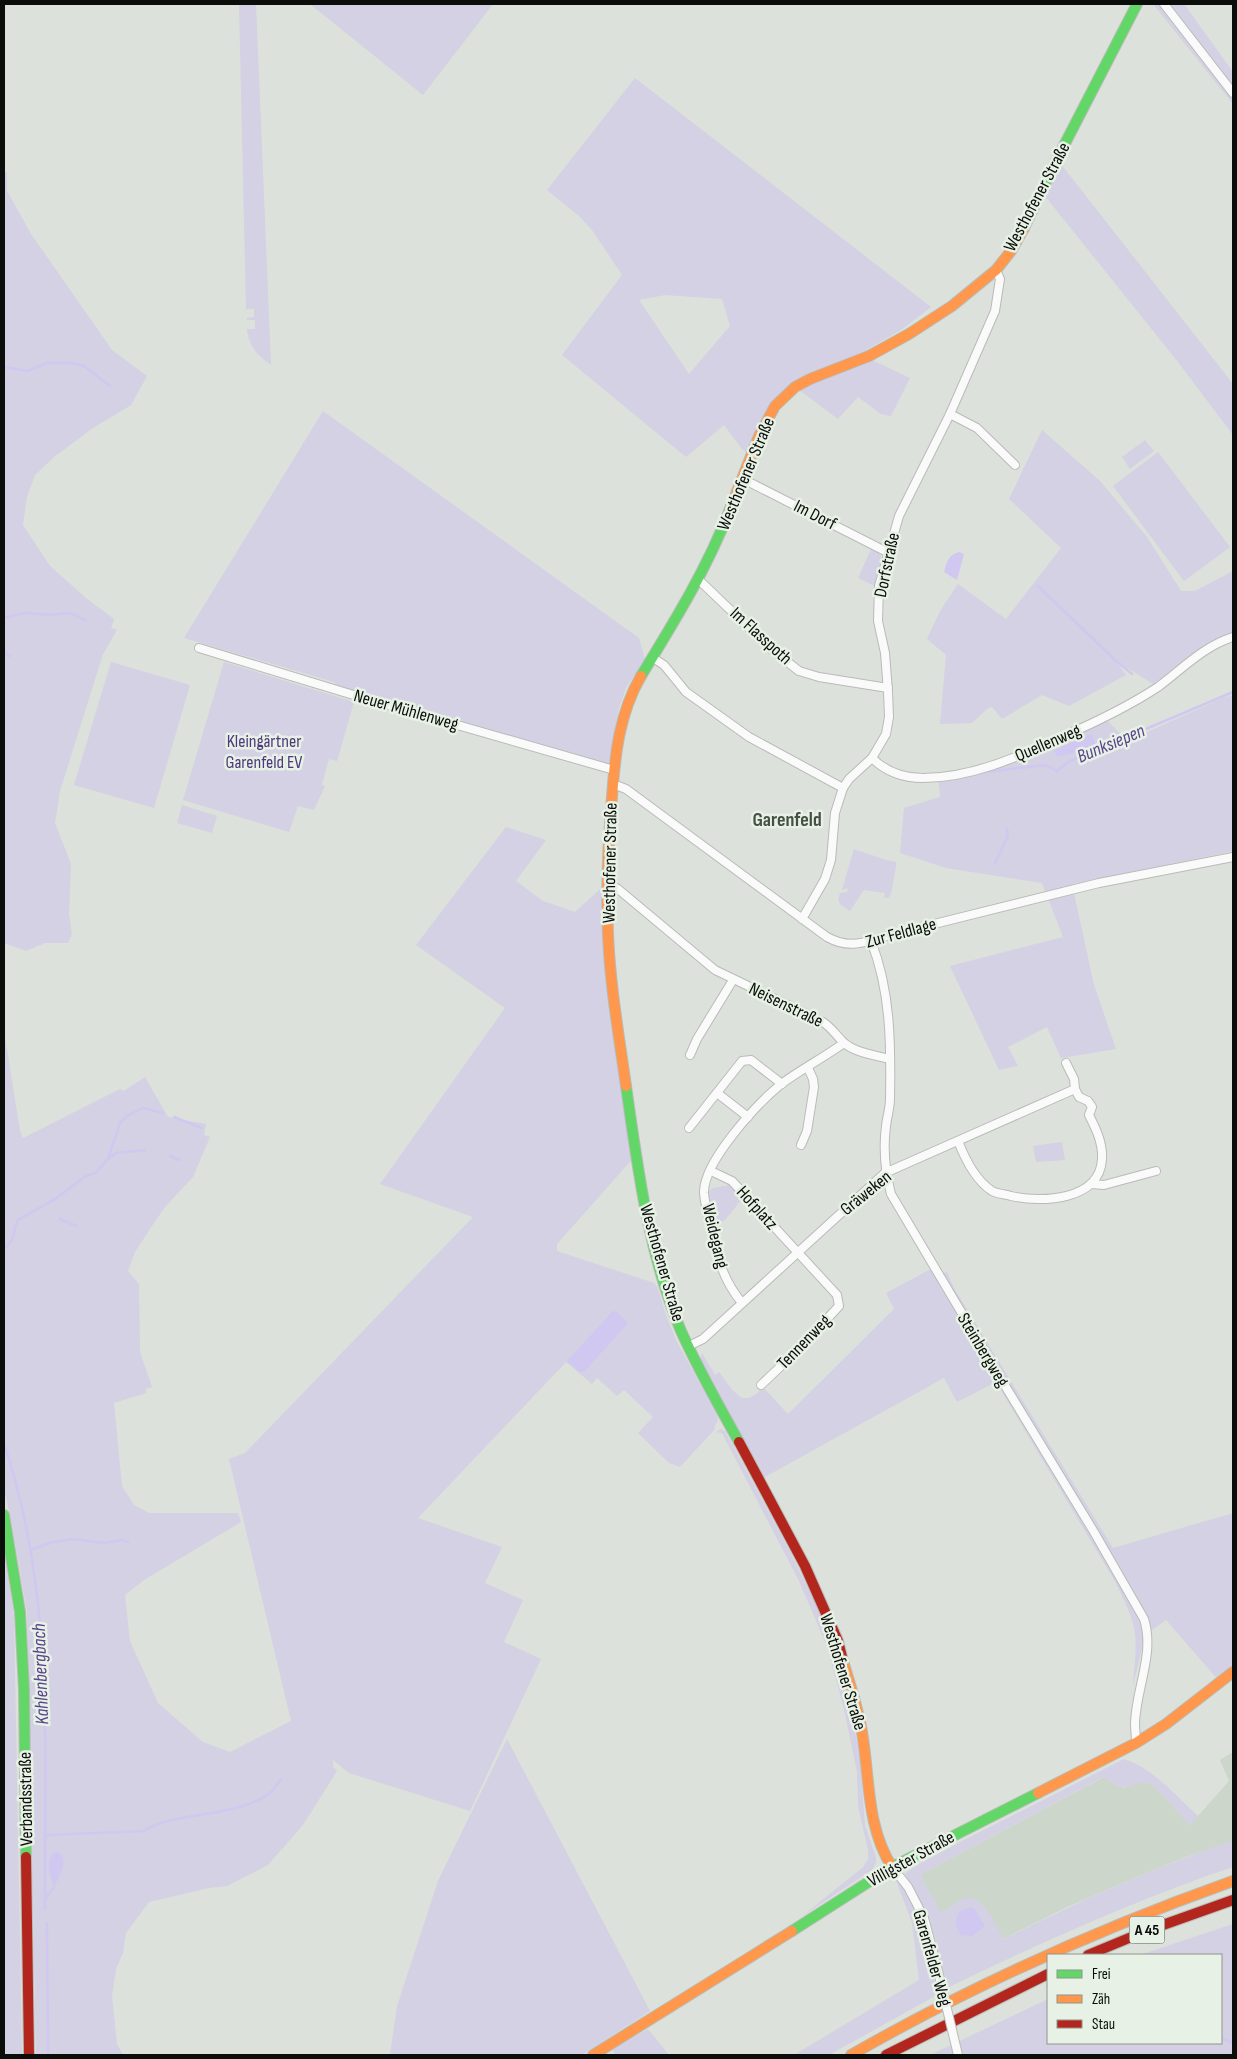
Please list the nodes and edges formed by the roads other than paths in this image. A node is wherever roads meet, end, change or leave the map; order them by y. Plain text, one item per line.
1 (1137, 4) edge
2 (1164, 4) edge
3 (1233, 93) edge
4 (996, 270) junction
5 (950, 414) junction
6 (1015, 465) dead end
7 (742, 479) junction
8 (887, 552) junction
9 (699, 580) junction
10 (1233, 637) edge
11 (199, 648) dead end
12 (652, 658) junction
13 (888, 688) junction
14 (872, 758) junction
15 (614, 770) junction
16 (612, 784) junction
17 (843, 788) junction
18 (1233, 857) edge
19 (607, 883) junction
20 (802, 919) junction
21 (871, 941) junction
22 (733, 980) junction
23 (844, 1044) junction
24 (690, 1055) dead end
25 (889, 1058) junction
26 (1066, 1063) dead end
27 (808, 1068) junction
28 (782, 1084) junction
29 (1075, 1089) junction
30 (717, 1093) junction
31 (748, 1117) junction
32 (690, 1128) dead end
33 (958, 1141) junction
34 (801, 1145) dead end
35 (710, 1171) junction
36 (1156, 1171) dead end
37 (885, 1173) junction
38 (1090, 1184) junction
39 (798, 1252) junction
40 (742, 1304) junction
41 (689, 1346) junction
42 (761, 1385) dead end
43 (4, 1515) edge
44 (1233, 1672) edge
45 (1136, 1743) junction
46 (892, 1867) junction
47 (1233, 1881) edge
48 (1233, 1900) edge
49 (1047, 1954) edge
50 (1048, 1954) edge
51 (1090, 1954) edge
52 (1047, 1974) edge
53 (29, 2055) edge
54 (593, 2055) edge
55 (851, 2055) edge
56 (886, 2055) edge
57 (958, 2055) edge

1 - 4 main road, Westhofener Straße
2 - 3 street
4 - 5 street, Dorfstraße
4 - 7 main road, Westhofener Straße
5 - 6 street
5 - 8 street, Dorfstraße
7 - 8 street, Im Dorf
7 - 9 main road, Westhofener Straße
8 - 13 street, Dorfstraße
9 - 12 main road, Westhofener Straße
9 - 13 street, Im Flasspoth
10 - 14 street, Quellenweg
11 - 15 street, Neuer Mühlenweg
12 - 15 main road, Westhofener Straße
12 - 17 street
13 - 14 street, Dorfstraße
14 - 17 street, Dorfstraße
15 - 16 main road, Westhofener Straße
16 - 19 main road, Westhofener Straße
16 - 20 street, Zur Feldlage
17 - 20 street, Dorfstraße
18 - 21 street, Zur Feldlage
19 - 22 street, Neisenstraße
19 - 41 main road, Westhofener Straße
20 - 21 street, Zur Feldlage
21 - 25 street, Steinbergweg
22 - 23 street, Neisenstraße
22 - 24 street, Neisenstraße
23 - 25 street, Neisenstraße
23 - 27 street, Weidegang
25 - 37 street, Steinbergweg
26 - 29 street
27 - 28 street, Weidegang
27 - 34 street
28 - 30 street
28 - 31 street, Weidegang
29 - 33 street, Gräweken
29 - 38 street
30 - 31 street
30 - 32 street
31 - 35 street, Weidegang
33 - 37 street, Gräweken
33 - 38 street
35 - 39 street, Hofplatz
35 - 40 street, Weidegang
36 - 38 street
37 - 39 street, Gräweken
37 - 45 street, Steinbergweg
39 - 40 street, Gräweken
39 - 42 street, Tennenweg
40 - 41 street, Gräweken
41 - 46 main road, Westhofener Straße
43 - 53 main road, Verbandsstraße
44 - 45 main road, Villigster Straße
45 - 46 main road, Villigster Straße
46 - 54 main road, Villigster Straße
46 - 57 street, Garenfelder Weg, bridge
47 - 50 main road, A 45
48 - 51 main road, A 45
49 - 55 main road, A 45
52 - 56 main road

